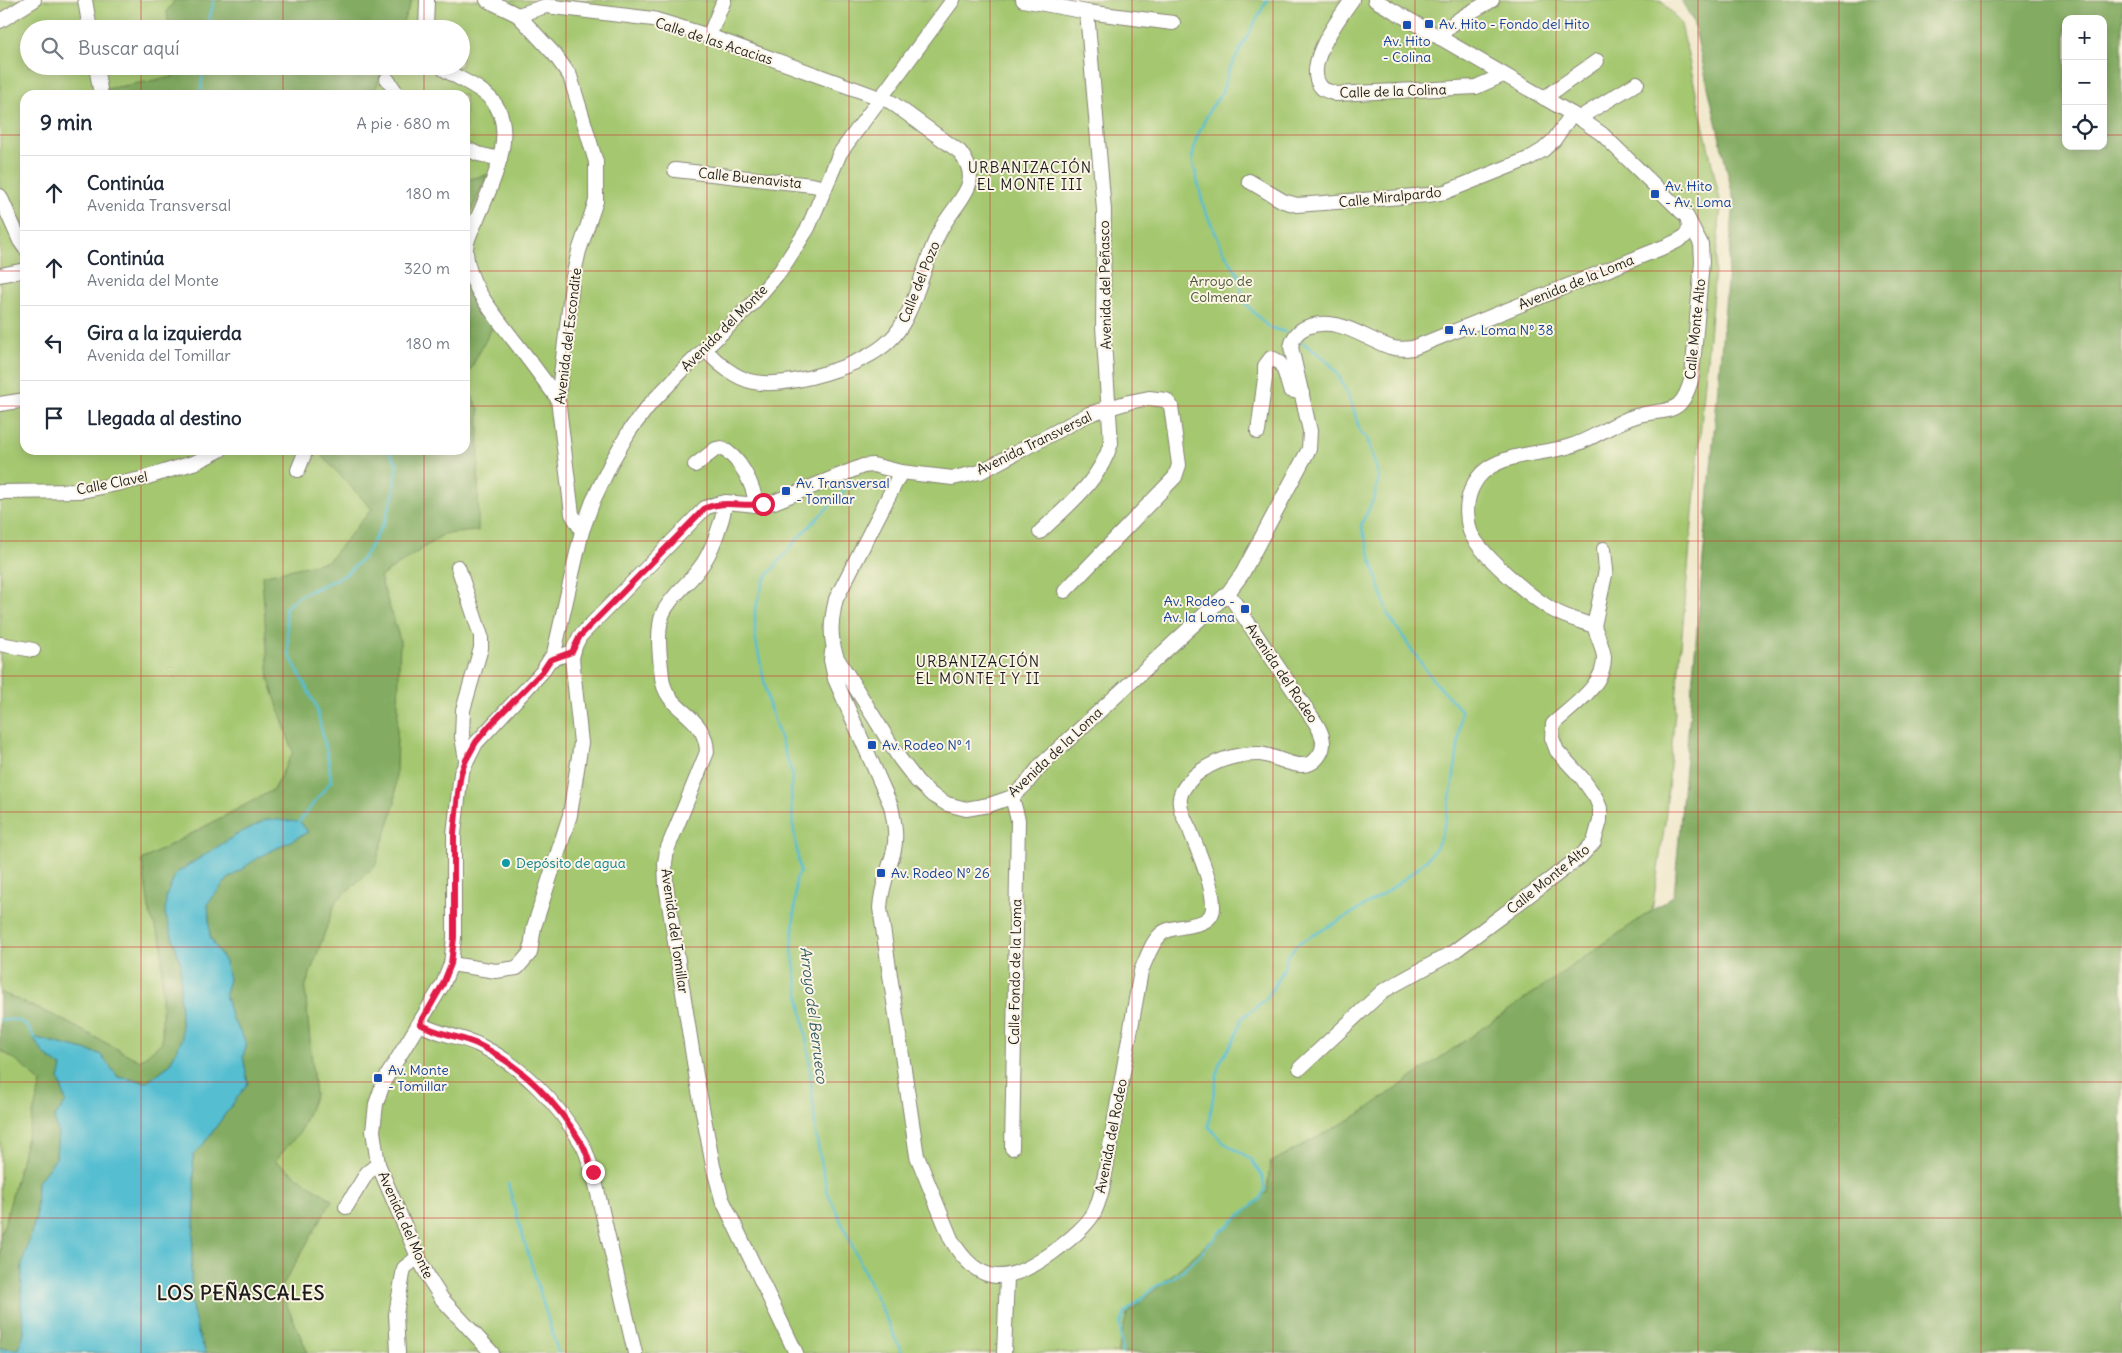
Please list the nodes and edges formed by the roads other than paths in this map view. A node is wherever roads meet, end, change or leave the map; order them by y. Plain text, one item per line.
1 (34, 0) edge
2 (84, 0) edge
3 (427, 0) edge
4 (487, 0) edge
5 (724, 0) edge
6 (953, 0) edge
7 (1022, 0) edge
8 (1352, 0) edge
9 (1375, 0) edge
10 (1492, 0) edge
11 (1087, 12) junction
12 (518, 15) junction
13 (88, 20) edge
14 (426, 20) edge
15 (0, 21) edge
16 (1173, 23) dead end
17 (709, 36) junction
18 (1440, 38) junction
19 (1597, 61) dead end
20 (98, 75) edge
21 (455, 75) edge
22 (1503, 75) junction
23 (387, 79) dead end
24 (1637, 83) dead end
25 (100, 90) edge
26 (395, 90) edge
27 (1544, 98) junction
28 (880, 99) junction
29 (1576, 116) junction
30 (470, 150) edge
31 (500, 159) junction
32 (675, 170) dead end
33 (1249, 181) dead end
34 (825, 188) junction
35 (0, 196) edge
36 (470, 234) edge
37 (1690, 238) junction
38 (20, 241) edge
39 (20, 271) edge
40 (470, 274) edge
41 (0, 275) edge
42 (0, 279) edge
43 (20, 279) edge
44 (705, 349) junction
45 (1302, 393) junction
46 (558, 399) junction
47 (20, 401) edge
48 (0, 404) edge
49 (1110, 408) junction
50 (1258, 432) dead end
51 (209, 455) edge
52 (304, 455) edge
53 (695, 465) dead end
54 (298, 470) dead end
55 (901, 472) junction
56 (0, 492) edge
57 (726, 502) junction
58 (756, 505) junction
59 (582, 531) junction
60 (1040, 532) dead end
61 (1604, 549) dead end
62 (458, 567) dead end
63 (1065, 592) dead end
64 (1228, 593) junction
65 (1594, 626) junction
66 (0, 644) edge
67 (569, 646) junction
68 (832, 646) junction
69 (33, 650) dead end
70 (847, 674) junction
71 (840, 691) junction
72 (462, 737) junction
73 (476, 742) junction
74 (466, 760) junction
75 (1012, 797) junction
76 (451, 964) junction
77 (420, 1024) junction
78 (1300, 1068) dead end
79 (1012, 1148) dead end
80 (378, 1164) junction
81 (346, 1207) dead end
82 (418, 1257) junction
83 (1007, 1277) junction
84 (398, 1353) edge
85 (492, 1353) edge
86 (635, 1353) edge
87 (796, 1353) edge
88 (1004, 1353) edge

1 - 15 street
2 - 13 street
3 - 14 street
4 - 12 street
5 - 17 street
6 - 28 street, Avenida del Monte
7 - 11 street
8 - 22 street, Calle de la Colina
9 - 18 street
10 - 18 street
11 - 16 street
11 - 49 street, Avenida del Peñasco
12 - 17 street, Calle de las Acacias
12 - 46 street, Avenida del Escondite
17 - 28 street, Calle de las Acacias
18 - 22 street
19 - 27 street
20 - 25 street
21 - 31 street
22 - 27 street
23 - 26 street
24 - 29 street
27 - 29 street
28 - 34 street, Avenida del Monte
28 - 44 street, Calle del Pozo
29 - 33 street, Calle Miralpardo
29 - 37 street, Calle Monte Alto
30 - 31 street
31 - 36 street
32 - 34 street, Calle Buenavista
34 - 44 street, Avenida del Monte
35 - 38 street
37 - 45 street, Avenida de la Loma
37 - 65 street, Calle Monte Alto
39 - 41 street
40 - 46 street
42 - 43 street
44 - 59 street, Avenida del Monte
45 - 50 street
45 - 64 street, Avenida de la Loma
46 - 59 street, Avenida del Escondite
47 - 48 street
49 - 55 street, Avenida Transversal
49 - 60 street, Avenida del Peñasco
49 - 63 street, Avenida Transversal
51 - 56 street, Calle Clavel
52 - 54 street
53 - 58 street
55 - 58 street, Avenida Transversal
55 - 68 street, Avenida de la Loma
57 - 58 street, Avenida Transversal
57 - 67 street, Avenida Transversal
57 - 87 street, Avenida del Tomillar
59 - 67 street, Avenida del Monte
61 - 65 street
62 - 72 street
64 - 75 street, Avenida de la Loma
64 - 83 street, Avenida del Rodeo
65 - 78 street, Calle Monte Alto
66 - 69 street
67 - 73 street, Avenida del Monte
67 - 76 street
68 - 70 street, Avenida de la Loma
68 - 71 street
70 - 71 street
70 - 75 street, Avenida de la Loma
71 - 83 street
72 - 73 street
72 - 74 street
73 - 74 street, Avenida del Monte
74 - 76 street, Avenida del Monte
75 - 79 street, Calle Fondo de la Loma
76 - 77 street, Avenida del Monte
77 - 80 street, Avenida del Monte
77 - 86 street
80 - 81 street, Avenida del Monte
80 - 82 street, Avenida del Monte
82 - 84 street
82 - 85 street, Avenida del Monte
83 - 88 street

